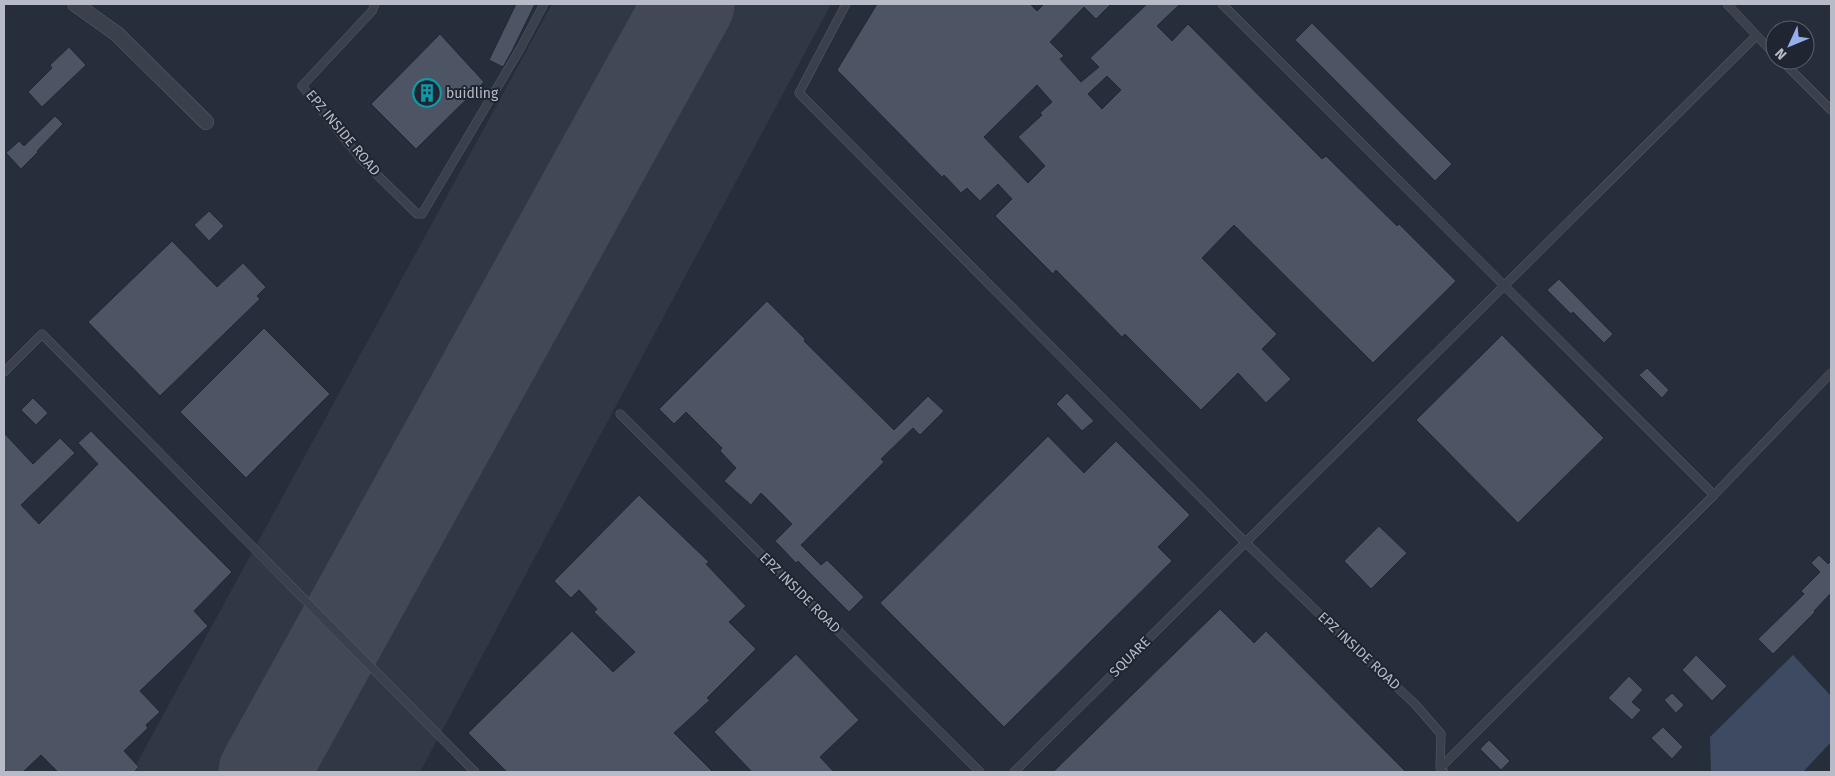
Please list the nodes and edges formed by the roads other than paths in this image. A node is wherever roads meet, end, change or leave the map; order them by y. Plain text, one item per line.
1 (75, 4) edge
2 (375, 4) edge
3 (544, 4) edge
4 (846, 4) edge
5 (1222, 4) edge
6 (1728, 4) edge
7 (1756, 36) junction
8 (1765, 45) edge
9 (1790, 70) edge
10 (1831, 110) edge
11 (206, 122) dead end
12 (1504, 286) junction
13 (4, 372) edge
14 (1831, 372) edge
15 (620, 414) dead end
16 (1714, 495) junction
17 (1245, 542) junction
18 (1442, 770) edge
19 (476, 772) edge
20 (980, 772) edge
21 (1014, 772) edge

1 - 11 street
2 - 3 lane, EPZ INSIDE ROAD
4 - 17 lane, EPZ INSIDE ROAD
5 - 12 lane
6 - 7 lane
7 - 8 lane
7 - 12 lane, SQUARE
9 - 10 lane
12 - 16 lane
12 - 17 lane, SQUARE
13 - 19 lane
14 - 16 lane
15 - 20 lane, EPZ INSIDE ROAD
16 - 18 lane
17 - 18 lane, EPZ INSIDE ROAD
17 - 21 lane, SQUARE

